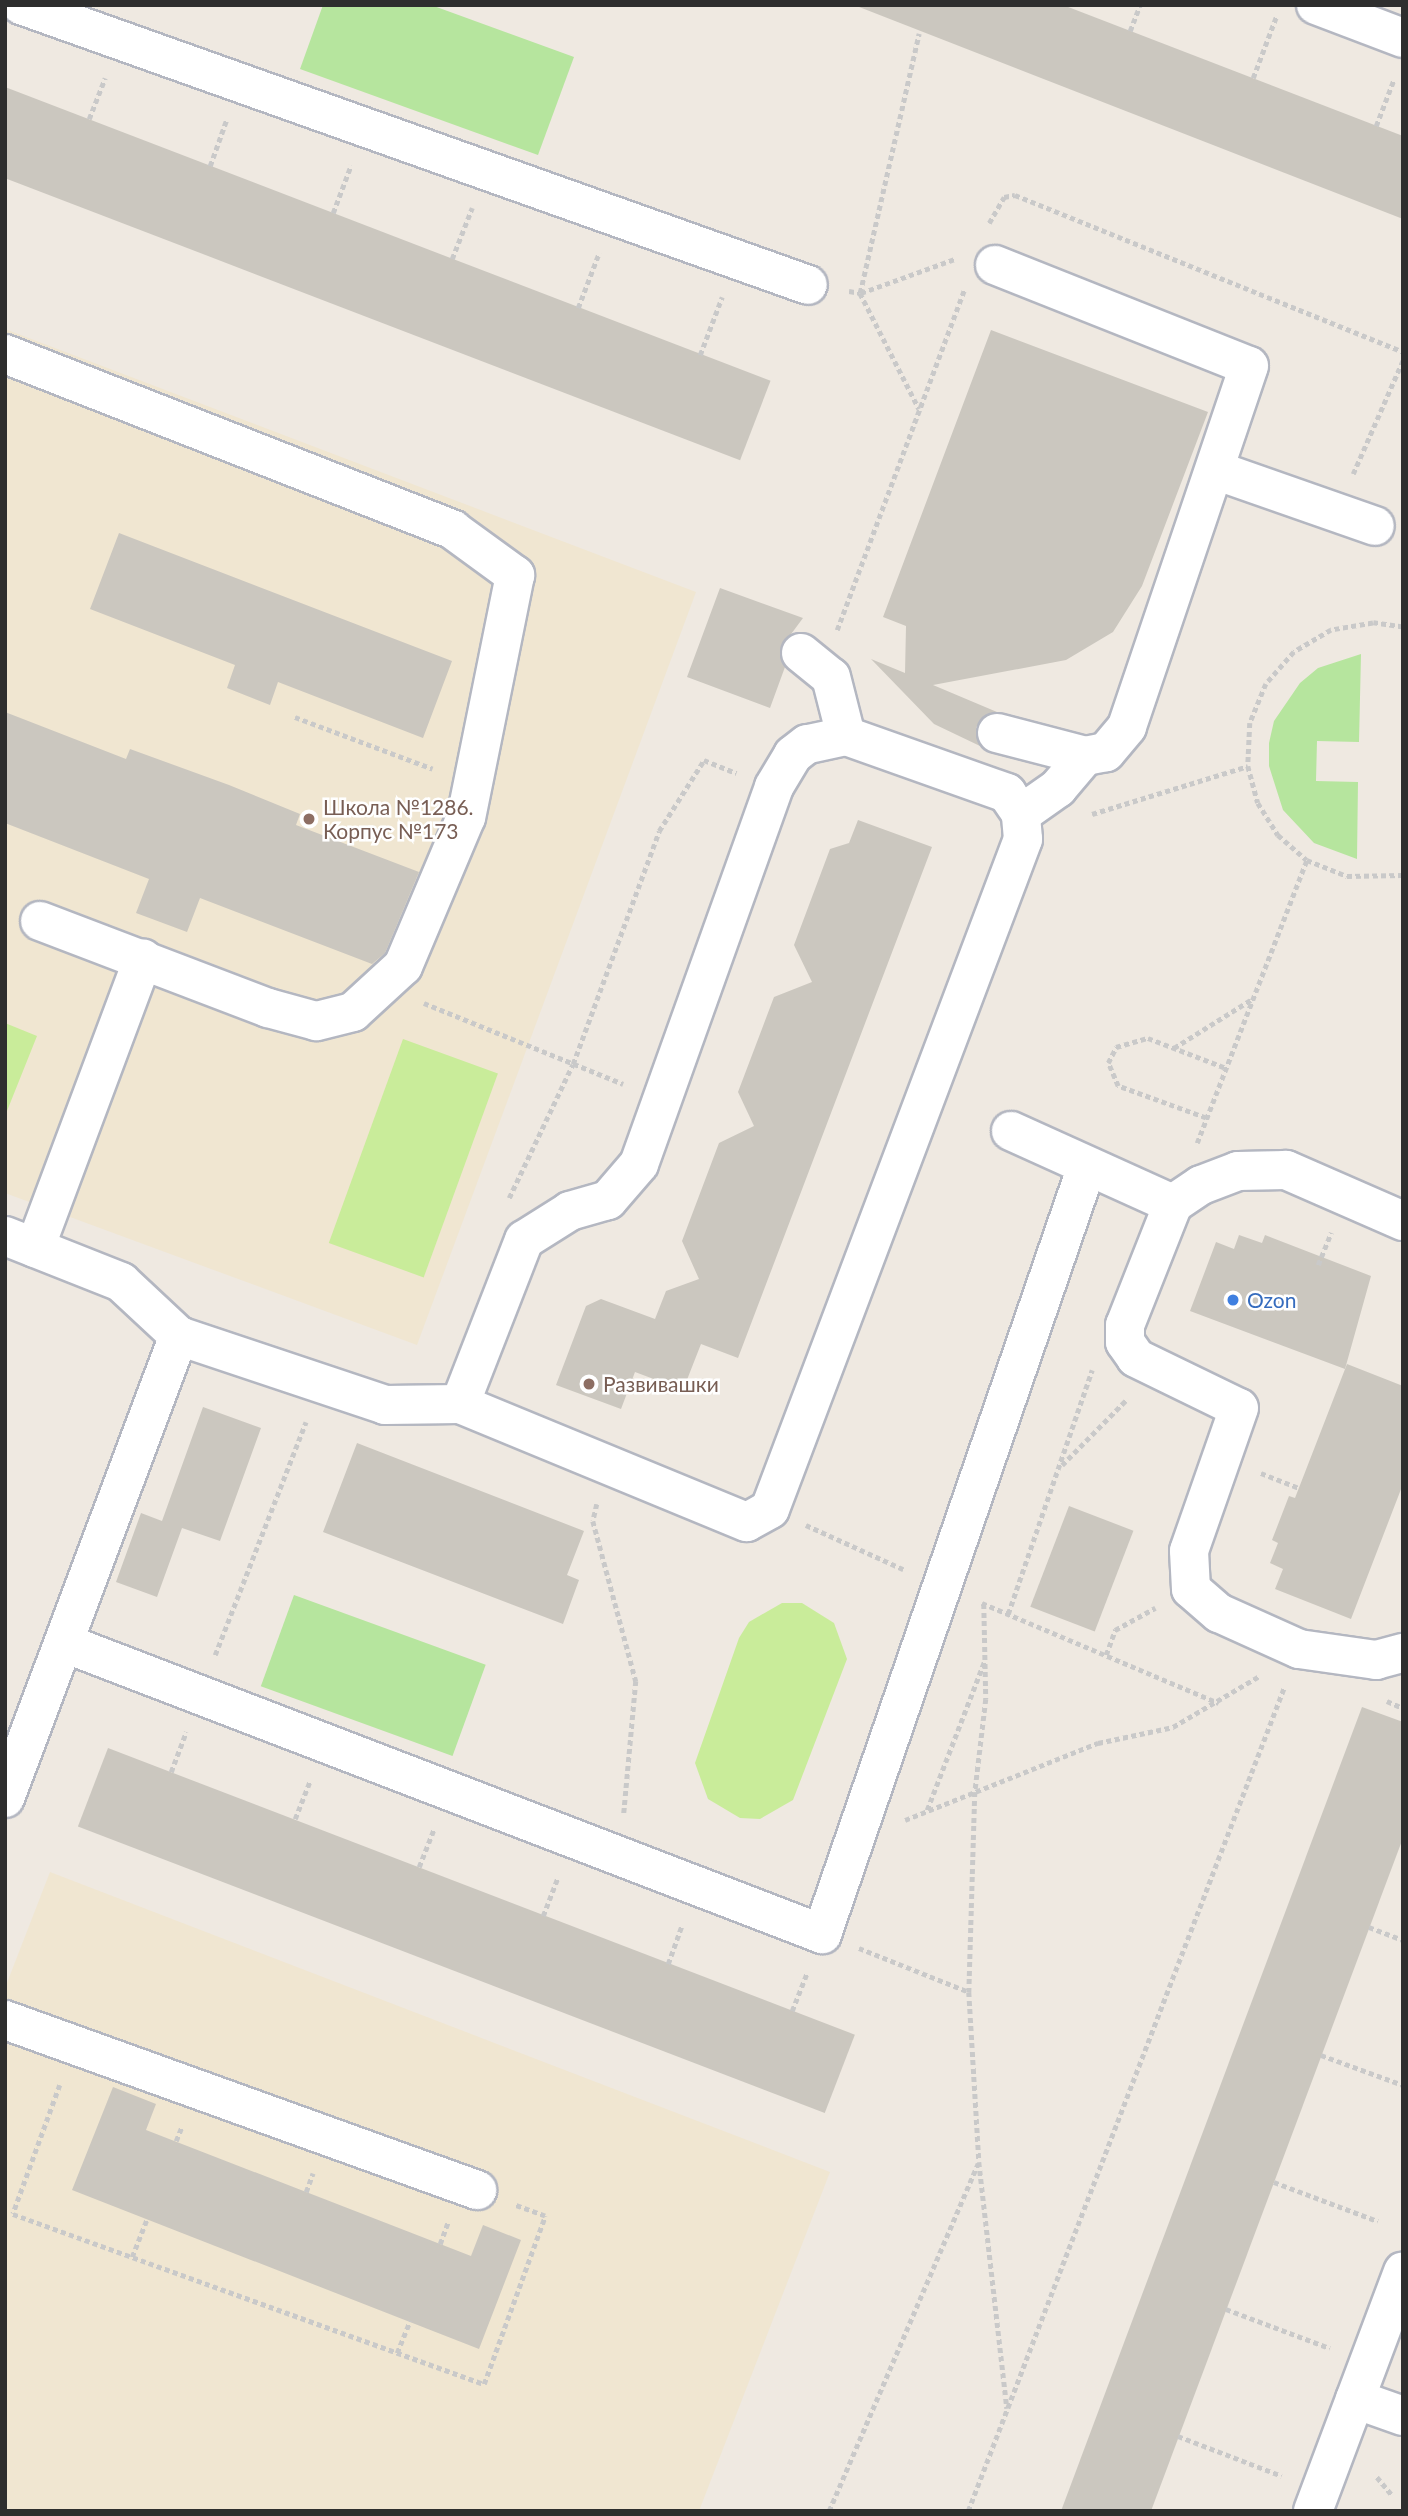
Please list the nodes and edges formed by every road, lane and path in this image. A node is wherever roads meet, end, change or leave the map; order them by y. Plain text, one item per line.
1 (21, 5) edge
2 (1140, 5) edge
3 (1281, 5) edge
4 (1316, 5) edge
5 (1130, 31) dead end
6 (919, 34) dead end
7 (1401, 53) edge
8 (1253, 78) dead end
9 (1376, 126) dead end
10 (365, 128) junction
11 (486, 171) junction
12 (333, 213) dead end
13 (613, 216) junction
14 (979, 257) junction
15 (452, 259) dead end
16 (736, 260) junction
17 (808, 285) joint
18 (860, 293) junction
19 (578, 308) dead end
20 (1403, 352) edge
21 (5, 354) edge
22 (700, 355) dead end
23 (1403, 360) edge
24 (919, 410) junction
25 (1218, 471) junction
26 (1336, 513) junction
27 (1375, 526) dead end
28 (1403, 627) edge
29 (812, 660) joint
30 (295, 717) dead end
31 (997, 733) dead end
32 (846, 736) junction
33 (1085, 756) junction
34 (1248, 765) junction
35 (473, 784) junction
36 (774, 787) junction
37 (1021, 814) junction
38 (1077, 819) dead end
39 (1307, 860) junction
40 (1403, 875) edge
41 (40, 921) dead end
42 (143, 959) junction
43 (387, 987) junction
44 (1253, 998) junction
45 (1173, 1048) junction
46 (573, 1064) junction
47 (1226, 1068) junction
48 (666, 1101) junction
49 (1206, 1118) junction
50 (1011, 1132) dead end
51 (1087, 1166) junction
52 (1173, 1204) junction
53 (503, 1211) dead end
54 (1403, 1221) edge
55 (20, 1242) edge
56 (1125, 1325) junction
57 (179, 1336) junction
58 (1155, 1371) junction
59 (321, 1386) junction
60 (460, 1404) junction
61 (1059, 1468) junction
62 (606, 1469) junction
63 (770, 1509) junction
64 (942, 1586) junction
65 (1191, 1589) junction
66 (984, 1604) junction
67 (1008, 1614) junction
68 (67, 1644) junction
69 (1299, 1649) junction
70 (1403, 1653) edge
71 (1106, 1655) junction
72 (986, 1658) junction
73 (200, 1695) junction
74 (1219, 1703) junction
75 (975, 1792) junction
76 (5, 1798) edge
77 (926, 1812) junction
78 (855, 1840) junction
79 (620, 1856) junction
80 (1369, 1927) dead end
81 (822, 1934) junction
82 (1403, 1940) edge
83 (969, 1992) junction
84 (5, 2020) edge
85 (74, 2044) junction
86 (1321, 2055) dead end
87 (1403, 2085) edge
88 (979, 2162) junction
89 (1274, 2182) dead end
90 (477, 2190) joint
91 (147, 2219) dead end
92 (1378, 2221) dead end
93 (132, 2257) junction
94 (1403, 2271) edge
95 (1226, 2309) dead end
96 (410, 2321) dead end
97 (1331, 2348) dead end
98 (397, 2353) junction
99 (1355, 2399) junction
100 (1007, 2409) junction
101 (1403, 2416) edge
102 (1178, 2437) dead end
103 (1283, 2476) dead end
104 (1377, 2477) dead end
105 (1392, 2496) dead end
106 (829, 2511) edge
107 (968, 2511) edge
108 (1312, 2511) edge

1 - 10 street
2 - 5 path
3 - 8 path
4 - 7 street
6 - 18 path
7 - 9 path
10 - 11 street
10 - 12 path
11 - 13 street
11 - 15 path
13 - 16 street
13 - 19 path
14 - 18 path
14 - 20 path
14 - 24 path
14 - 25 street
16 - 17 street
16 - 22 path
17 - 18 path
18 - 24 path
21 - 35 street
23 - 26 path
24 - 29 path
25 - 26 street
25 - 33 street
26 - 27 street
28 - 34 path
29 - 32 street
30 - 35 path
31 - 33 street
32 - 36 street
32 - 37 street
33 - 37 street
34 - 38 path
34 - 39 path
35 - 43 street
36 - 46 path
36 - 48 street
37 - 63 street
39 - 40 path
39 - 44 path
41 - 42 street
42 - 43 street
42 - 55 street
43 - 46 path
44 - 45 path
44 - 47 path
45 - 47 path
45 - 49 path
46 - 48 path
46 - 53 path
47 - 49 path
48 - 60 street
49 - 52 path
50 - 51 street
51 - 52 street
51 - 64 street
52 - 54 street
52 - 56 street
55 - 57 street
56 - 58 street
56 - 61 path
57 - 59 street
57 - 68 street
58 - 61 path
58 - 65 street
59 - 60 street
59 - 73 path
60 - 62 street
61 - 67 path
62 - 63 street
62 - 79 path
63 - 64 path
64 - 66 path
64 - 78 street
65 - 69 street
65 - 71 path
66 - 67 path
66 - 72 path
67 - 71 path
68 - 73 street
68 - 76 street
69 - 70 street
69 - 74 path
69 - 100 path
71 - 74 path
72 - 75 path
72 - 77 path
73 - 79 street
74 - 75 path
75 - 77 path
75 - 83 path
77 - 78 path
78 - 81 street
79 - 81 street
80 - 82 path
81 - 83 path
83 - 88 path
84 - 85 street
85 - 90 street
85 - 93 path
86 - 87 path
88 - 100 path
88 - 106 path
89 - 92 path
90 - 98 path
91 - 93 path
93 - 98 path
94 - 99 street
95 - 97 path
96 - 98 path
99 - 101 street
99 - 108 street
100 - 107 path
102 - 103 path
104 - 105 path

